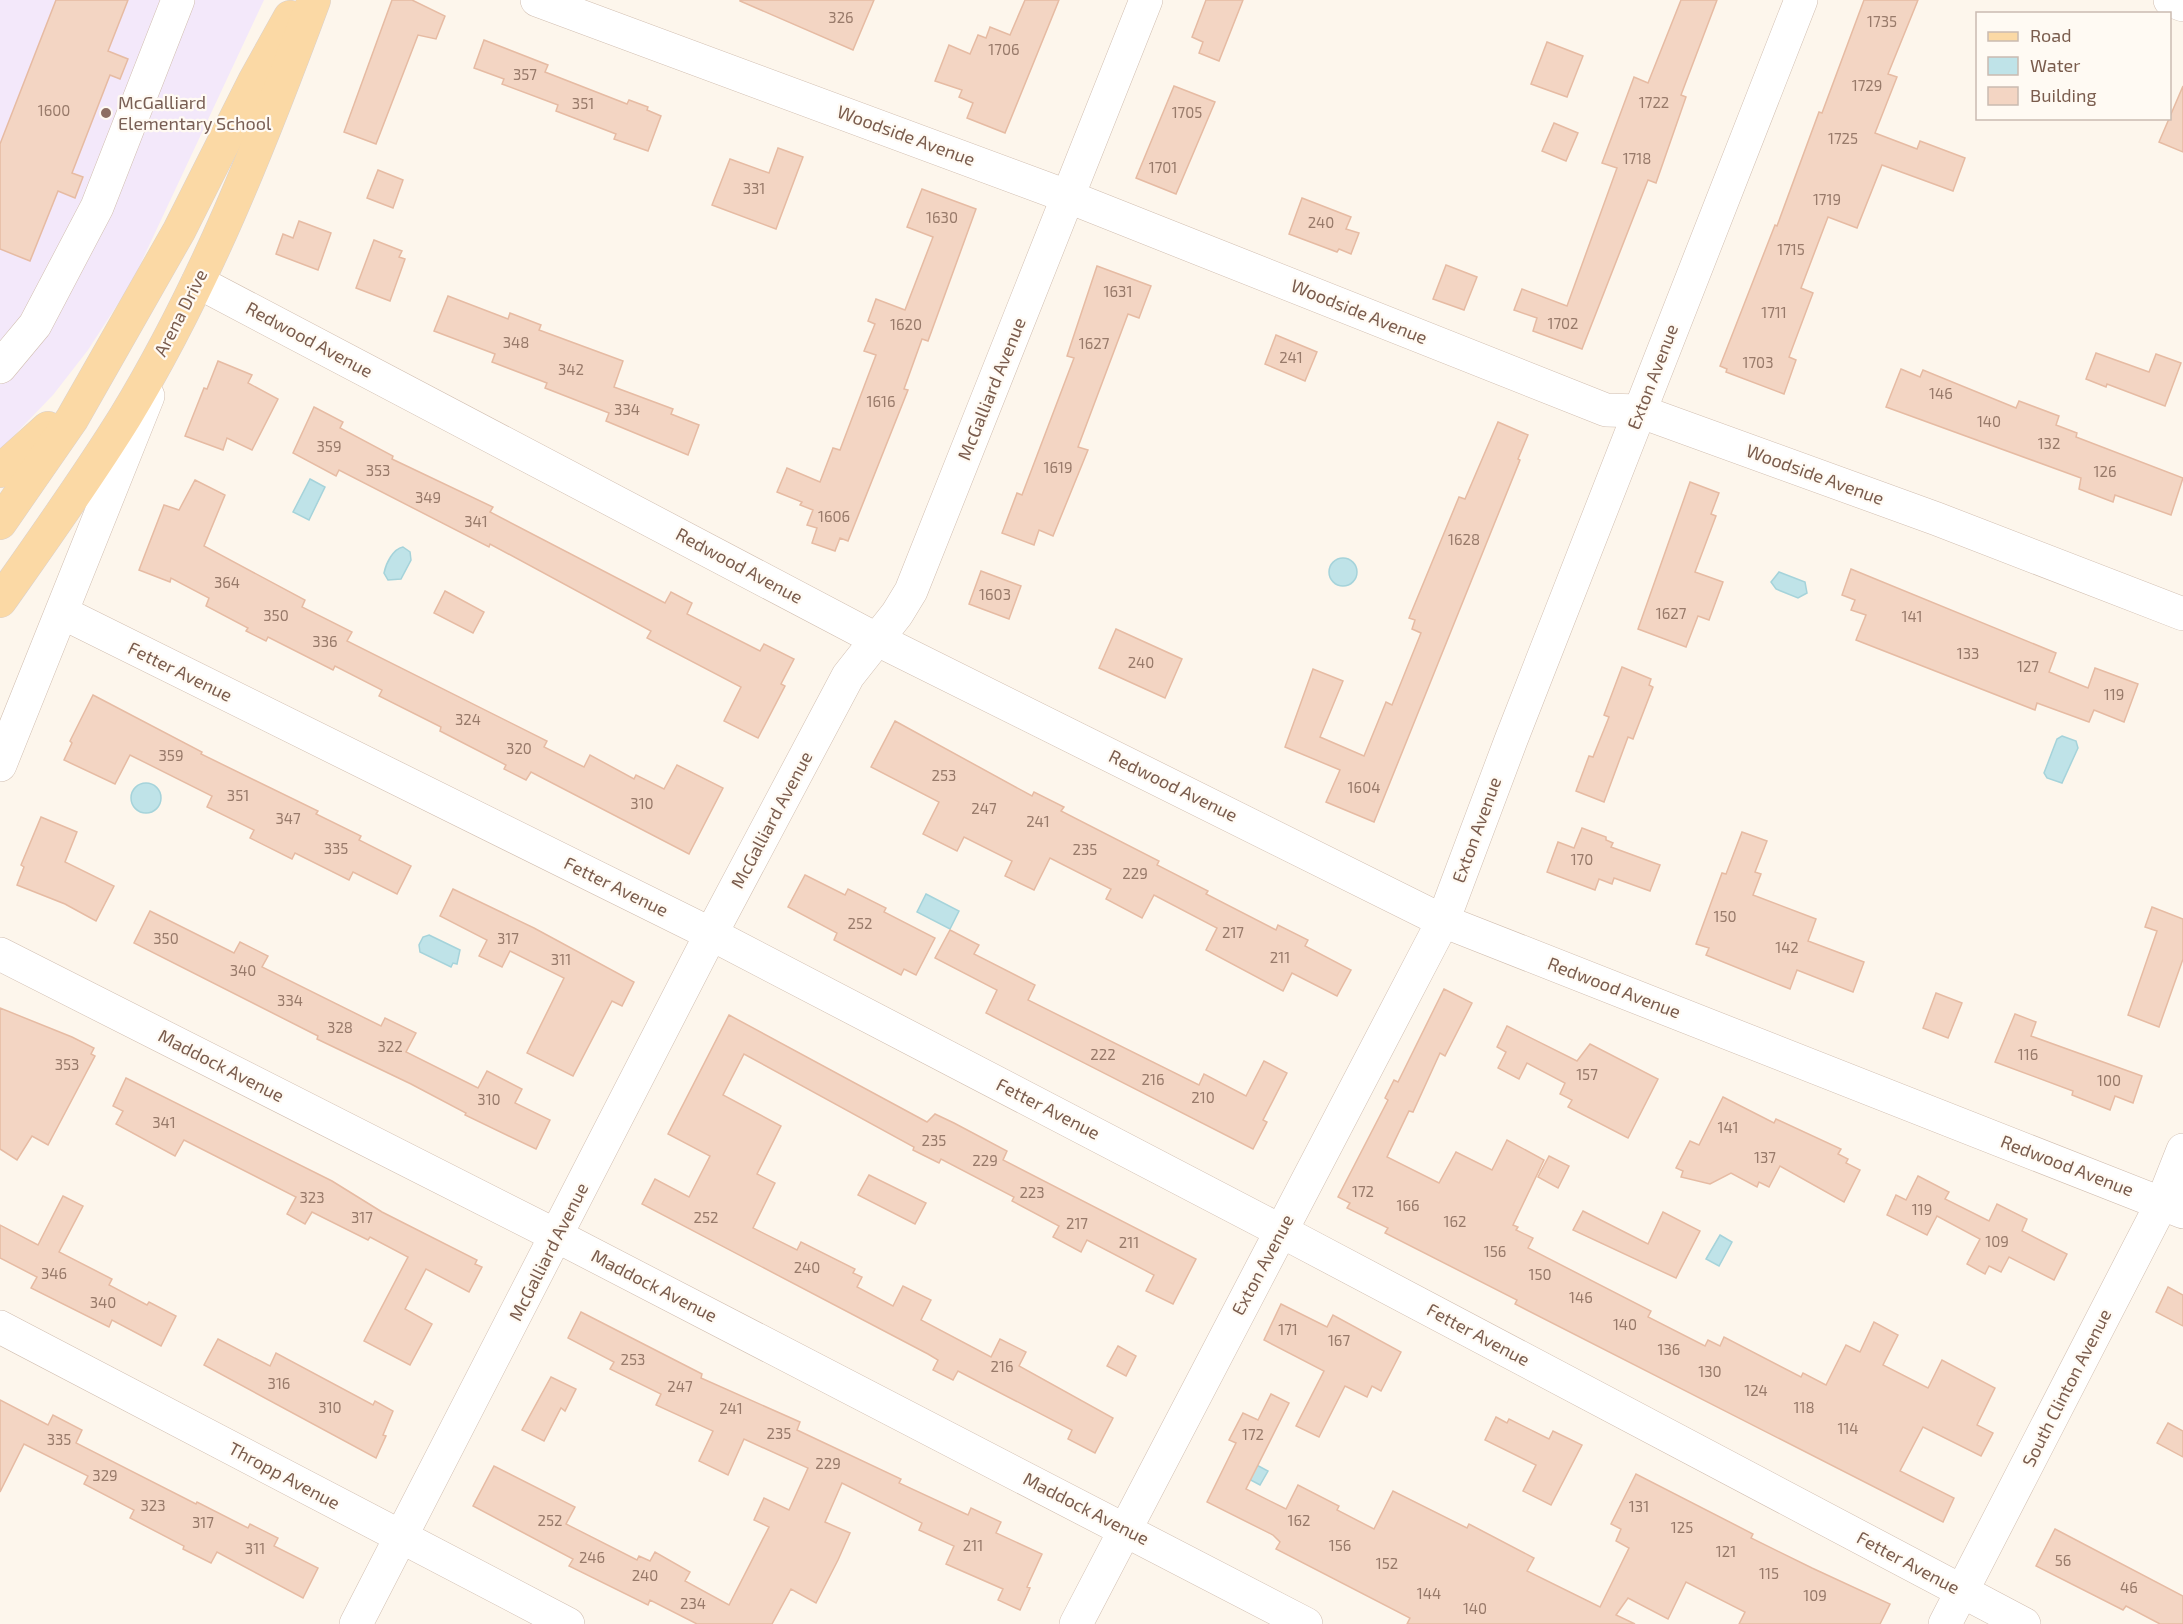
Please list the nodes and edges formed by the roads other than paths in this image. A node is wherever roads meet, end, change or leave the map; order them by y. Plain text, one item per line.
1 (178, 0) edge
2 (300, 0) edge
3 (314, 0) edge
4 (537, 0) edge
5 (1146, 0) edge
6 (1800, 0) edge
7 (2170, 0) edge
8 (2183, 5) edge
9 (1069, 197) junction
10 (198, 282) junction
11 (175, 327) junction
12 (0, 368) edge
13 (98, 373) junction
14 (1639, 411) junction
15 (0, 471) edge
16 (0, 523) edge
17 (0, 601) edge
18 (63, 613) junction
19 (2183, 614) edge
20 (876, 639) junction
21 (0, 709) edge
22 (2, 760) edge
23 (1443, 921) junction
24 (711, 934) junction
25 (0, 954) edge
26 (2183, 1150) edge
27 (2173, 1207) edge
28 (1281, 1231) junction
29 (557, 1236) junction
30 (0, 1327) edge
31 (1126, 1528) junction
32 (401, 1537) junction
33 (1962, 1592) junction
34 (356, 1624) edge
35 (568, 1624) edge
36 (1076, 1624) edge
37 (1306, 1624) edge
38 (1945, 1624) edge
39 (2024, 1624) edge

1 - 12 street
2 - 13 main road
3 - 10 main road, Arena Drive
4 - 9 street, Woodside Avenue
5 - 9 street, McGalliard Avenue
6 - 14 street, Exton Avenue
7 - 8 street
9 - 14 street, Woodside Avenue
9 - 20 street, McGalliard Avenue
10 - 11 main road, Arena Drive
10 - 20 street, Redwood Avenue
11 - 17 main road, Arena Drive
11 - 18 street
13 - 15 main road
13 - 16 main road
14 - 19 street, Woodside Avenue
14 - 23 street, Exton Avenue
18 - 22 street
18 - 24 street, Fetter Avenue
20 - 23 street, Redwood Avenue
20 - 24 street, McGalliard Avenue
21 - 22 street
23 - 27 street, Redwood Avenue
23 - 28 street, Exton Avenue
24 - 28 street, Fetter Avenue
24 - 29 street, McGalliard Avenue
25 - 29 street, Maddock Avenue
26 - 27 street, South Clinton Avenue
27 - 33 street, South Clinton Avenue
28 - 31 street, Exton Avenue
28 - 33 street, Fetter Avenue
29 - 31 street, Maddock Avenue
29 - 32 street, McGalliard Avenue
30 - 32 street, Thropp Avenue
31 - 36 street, Exton Avenue
31 - 37 street, Maddock Avenue
32 - 34 street, McGalliard Avenue
32 - 35 street, Thropp Avenue
33 - 38 street, South Clinton Avenue
33 - 39 street, Fetter Avenue

